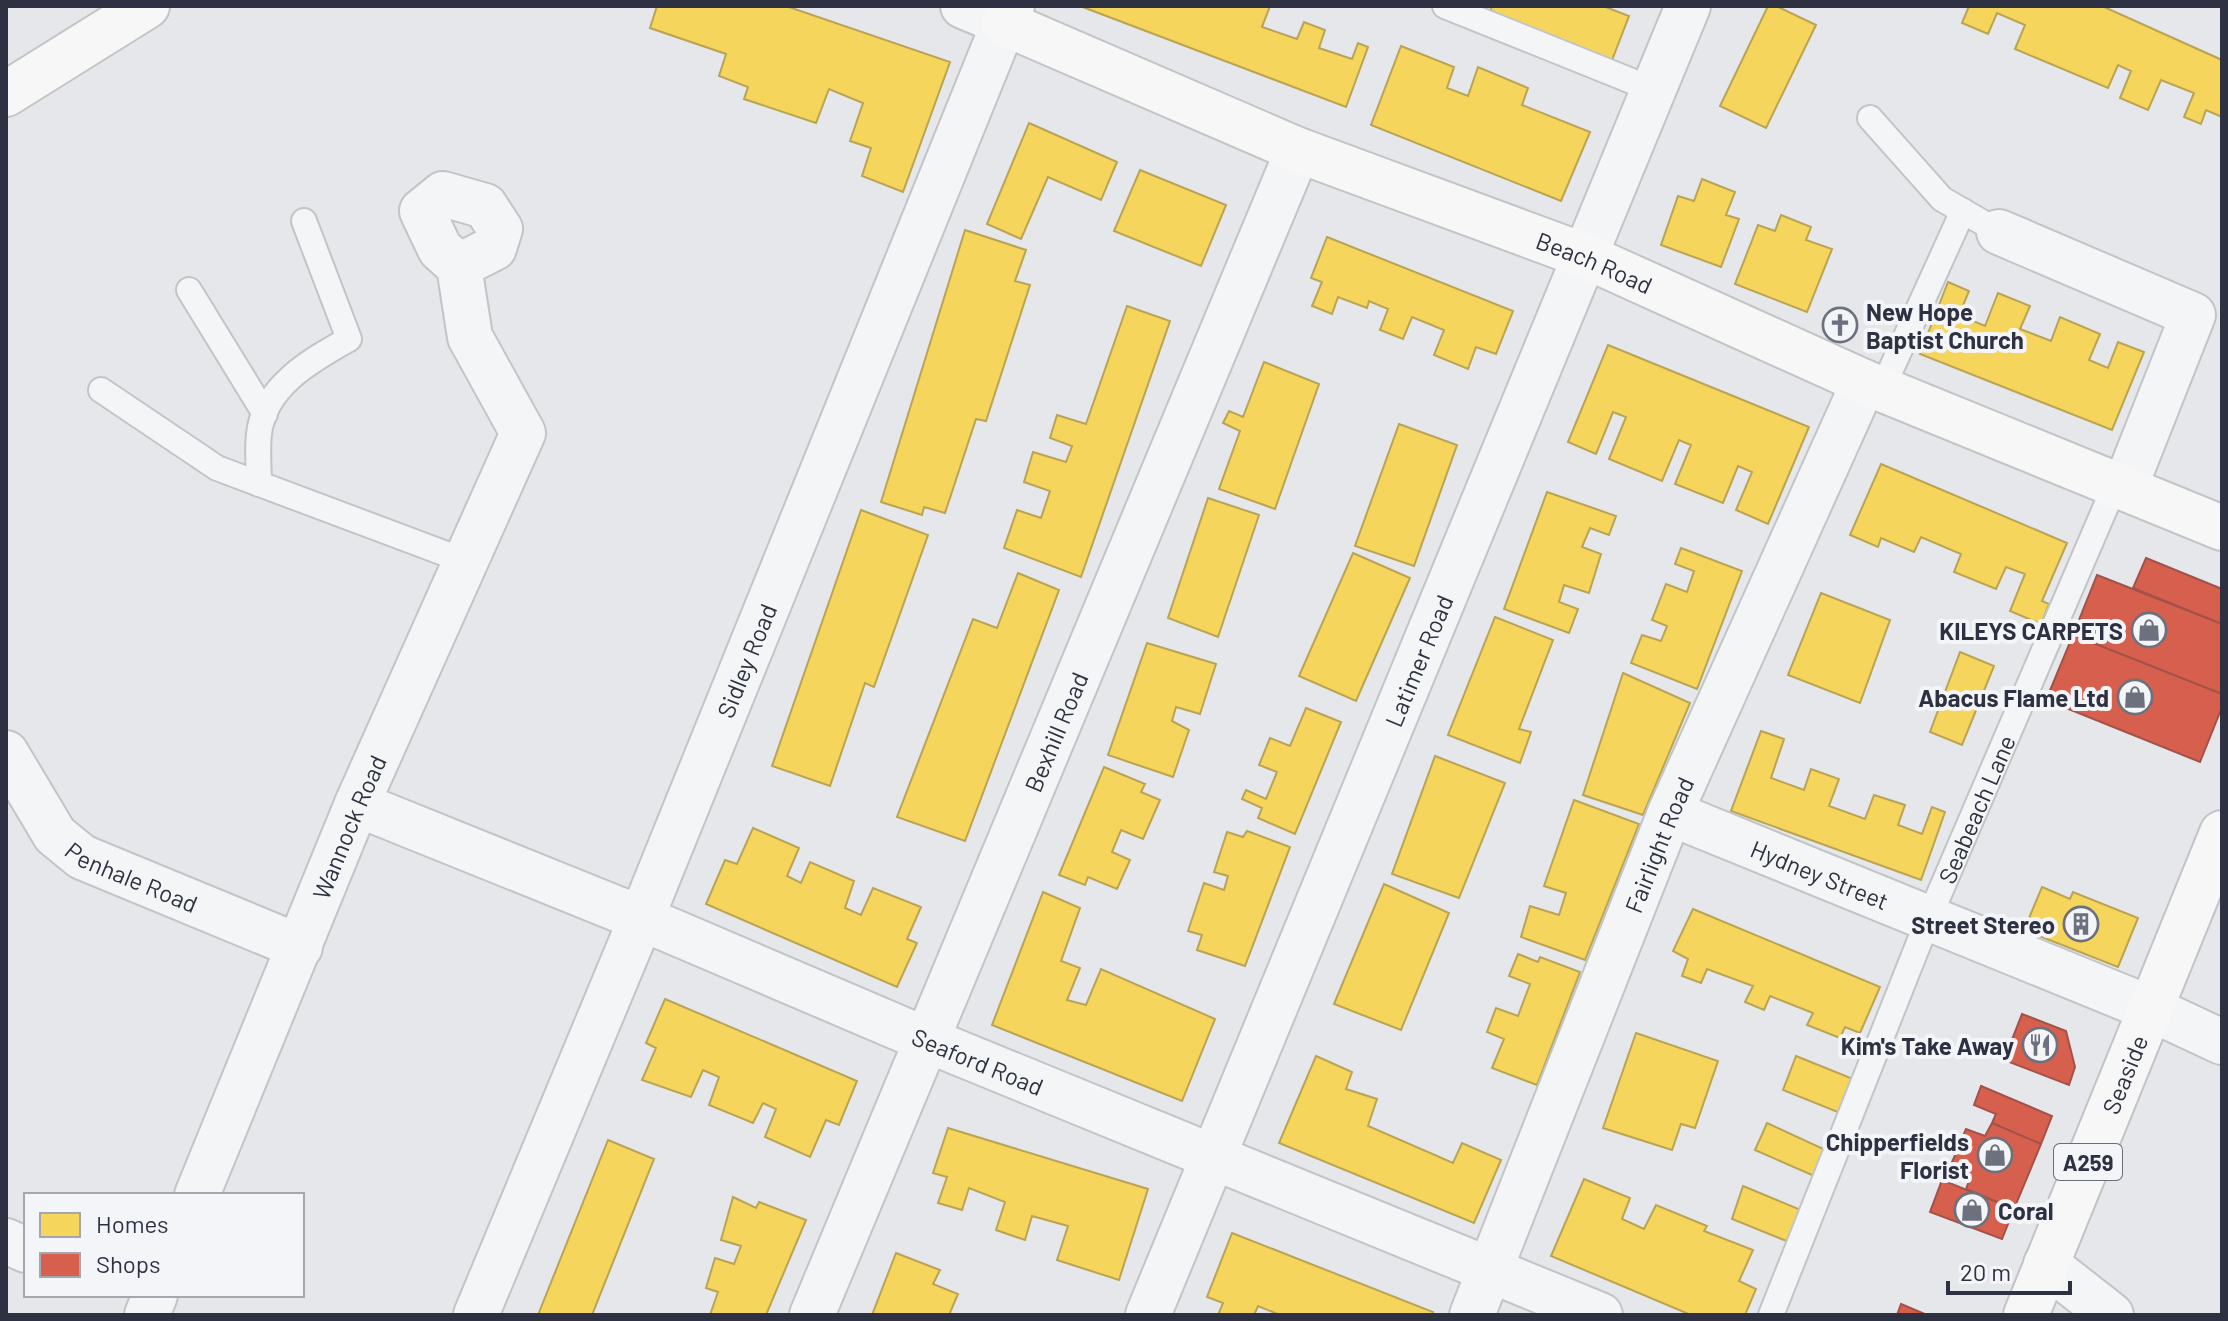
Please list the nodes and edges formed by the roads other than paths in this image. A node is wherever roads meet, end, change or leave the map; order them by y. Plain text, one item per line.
1 (147, 6) edge
2 (963, 6) edge
3 (1445, 6) edge
4 (1682, 8) edge
5 (1008, 14) edge
6 (1654, 90) junction
7 (6, 94) edge
8 (1870, 118) dead end
9 (1298, 150) junction
10 (304, 221) dead end
11 (1981, 222) junction
12 (1585, 256) junction
13 (459, 266) dead end
14 (189, 290) dead end
15 (1873, 385) junction
16 (101, 390) dead end
17 (265, 414) junction
18 (259, 484) junction
19 (2121, 485) junction
20 (2222, 528) edge
21 (465, 561) junction
22 (6, 753) edge
23 (357, 804) junction
24 (1670, 813) junction
25 (2222, 833) edge
26 (641, 919) junction
27 (1928, 920) junction
28 (300, 947) junction
29 (2149, 1008) junction
30 (927, 1040) junction
31 (2222, 1042) edge
32 (1214, 1157) junction
33 (198, 1193) edge
34 (2046, 1264) junction
35 (1491, 1269) junction
36 (476, 1315) edge
37 (812, 1315) edge
38 (1148, 1315) edge
39 (1472, 1315) edge
40 (1600, 1315) edge
41 (1771, 1315) edge
42 (2026, 1315) edge
43 (2111, 1315) edge

1 - 7 main road
2 - 5 street, Beach Road
3 - 6 lane
4 - 6 street, Latimer Road
5 - 9 main road, Beach Road
5 - 26 street, Sidley Road
6 - 12 street, Latimer Road
8 - 11 lane
9 - 12 main road, Beach Road
9 - 30 street, Bexhill Road
10 - 17 lane
11 - 15 lane
11 - 19 street
12 - 15 main road, Beach Road
12 - 32 street, Latimer Road
13 - 21 street, Wannock Road
14 - 17 lane
15 - 19 main road, Beach Road
15 - 24 street, Fairlight Road
16 - 18 lane
17 - 18 lane
18 - 21 lane
19 - 20 main road, Beach Road
19 - 27 lane, Seabeach Lane
21 - 23 street, Wannock Road
22 - 28 street, Penhale Road
23 - 26 street, Seaford Road
23 - 28 street, Wannock Road
24 - 27 street, Hydney Street
24 - 35 street, Fairlight Road
25 - 29 main road, Seaside / A259
26 - 30 street, Seaford Road
26 - 36 street, Sidley Road
27 - 29 street, Hydney Street
27 - 41 lane, Seabeach Lane
28 - 33 street, Wannock Road
29 - 31 street, Hydney Street
29 - 34 main road, Seaside / A259
30 - 32 street, Seaford Road
30 - 37 street, Bexhill Road
32 - 35 street, Seaford Road
32 - 38 street, Latimer Road
34 - 42 main road, Seaside / A259
34 - 43 street
35 - 39 street, Fairlight Road
35 - 40 street, Seaford Road

